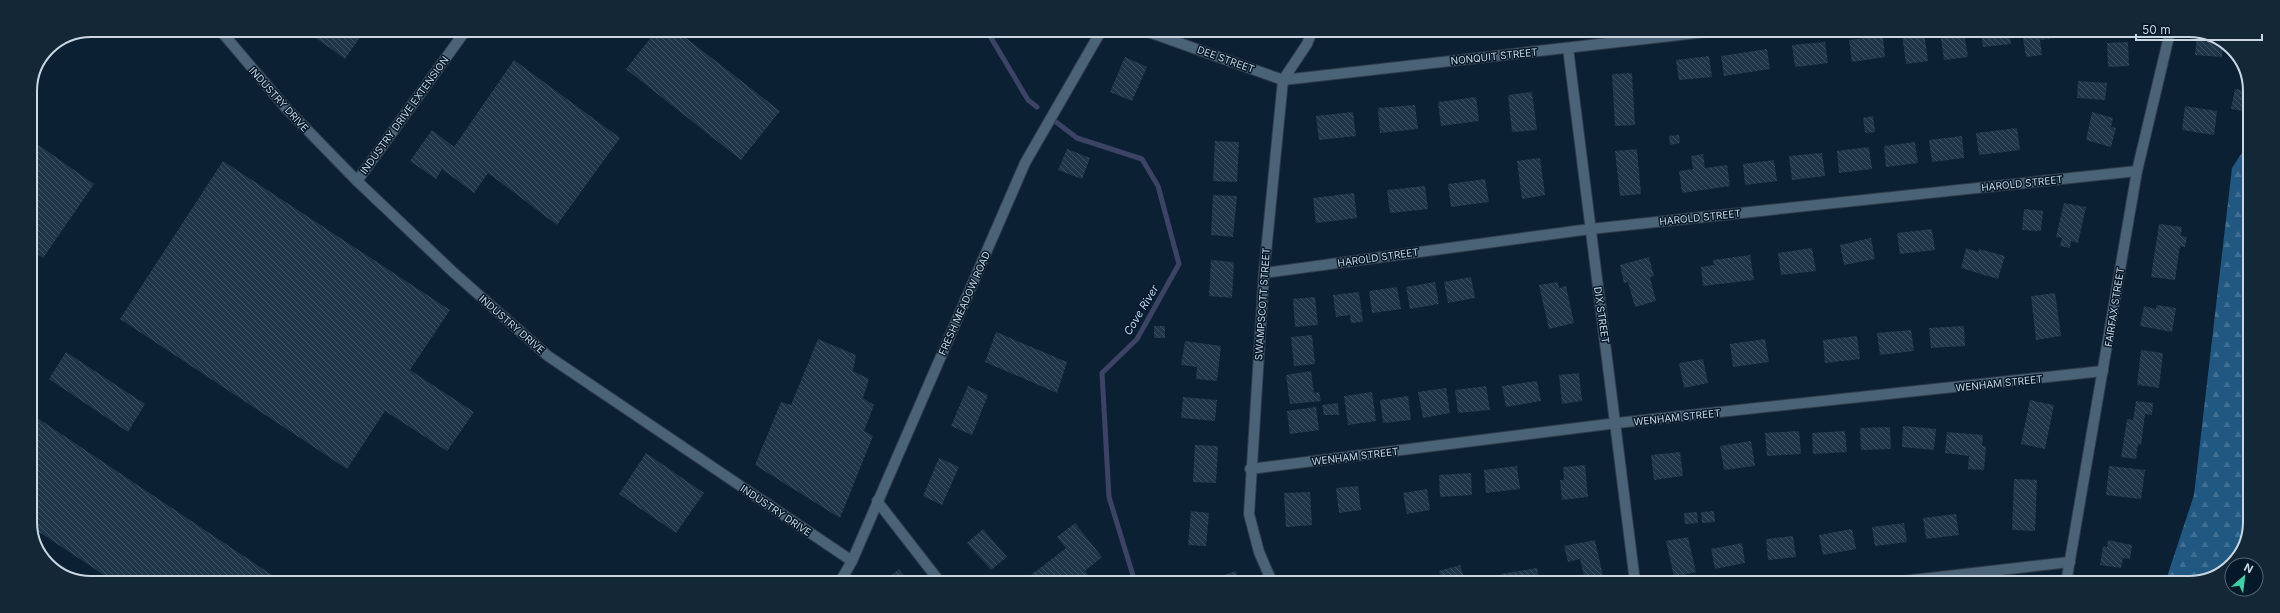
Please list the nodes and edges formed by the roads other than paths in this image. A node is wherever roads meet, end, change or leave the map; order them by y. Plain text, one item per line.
1 (226, 37) edge
2 (461, 37) edge
3 (1098, 37) edge
4 (1163, 37) edge
5 (1310, 37) edge
6 (1663, 37) edge
7 (2169, 37) edge
8 (1568, 48) junction
9 (1283, 80) junction
10 (2137, 171) junction
11 (357, 181) junction
12 (1590, 228) junction
13 (1264, 273) junction
14 (2103, 372) junction
15 (1617, 423) junction
16 (1250, 469) junction
17 (877, 501) junction
18 (852, 561) junction
19 (2070, 562) junction
20 (843, 576) edge
21 (935, 576) edge
22 (1269, 576) edge
23 (1634, 576) edge
24 (1947, 576) edge
25 (2067, 576) edge

1 - 11 street, INDUSTRY DRIVE
2 - 11 street, INDUSTRY DRIVE EXTENSION
3 - 17 street, FRESH MEADOW ROAD
4 - 9 street, DEE STREET
5 - 9 street, SWAMPSCOTT STREET
6 - 8 street, NONQUIT STREET
7 - 10 street, FAIRFAX STREET
8 - 9 street, NONQUIT STREET
8 - 12 street, DIX STREET
9 - 13 street, SWAMPSCOTT STREET
10 - 12 street, HAROLD STREET
10 - 14 street, FAIRFAX STREET
11 - 18 street, INDUSTRY DRIVE
12 - 13 street, HAROLD STREET
12 - 15 street, DIX STREET
13 - 16 street, SWAMPSCOTT STREET
14 - 15 street, WENHAM STREET
14 - 19 street, FAIRFAX STREET
15 - 16 street, WENHAM STREET
15 - 23 street, DIX STREET
16 - 22 street, SWAMPSCOTT STREET
17 - 18 street, FRESH MEADOW ROAD
17 - 21 street
18 - 20 street, FRESH MEADOW ROAD
19 - 24 street
19 - 25 street, FAIRFAX STREET

